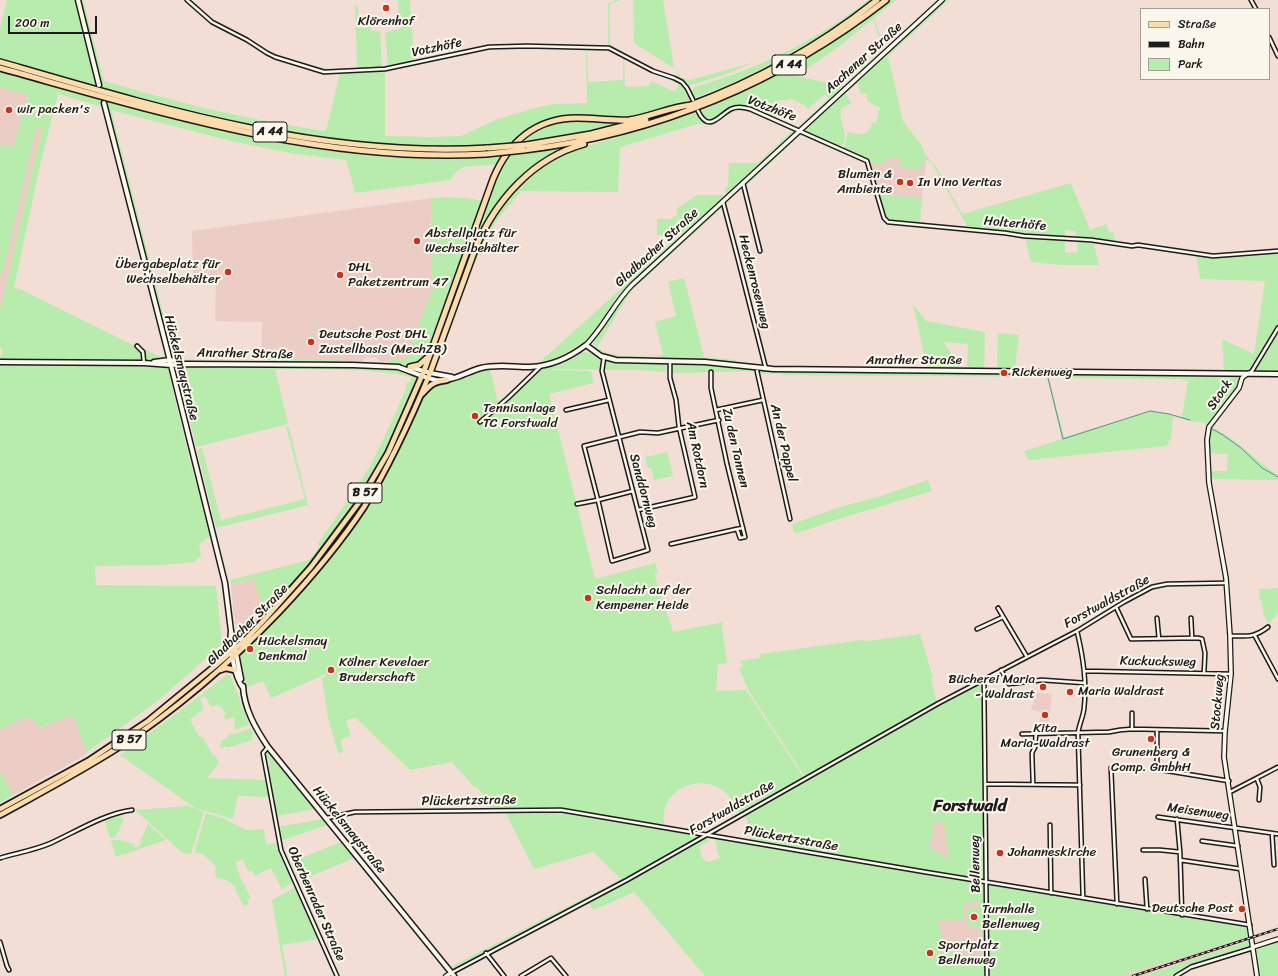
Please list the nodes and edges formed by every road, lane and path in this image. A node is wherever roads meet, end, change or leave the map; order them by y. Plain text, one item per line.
1 (78, 0) edge
2 (187, 0) edge
3 (878, 0) edge
4 (886, 0) edge
5 (942, 0) edge
6 (1270, 39) edge
7 (1278, 56) edge
8 (0, 62) edge
9 (0, 68) edge
10 (53, 80) junction
11 (99, 85) dead end
12 (692, 102) junction
13 (105, 107) dead end
14 (698, 111) dead end
15 (630, 130) junction
16 (798, 132) junction
17 (525, 148) junction
18 (743, 183) junction
19 (722, 202) junction
20 (1278, 250) edge
21 (760, 251) dead end
22 (1278, 328) edge
23 (586, 345) junction
24 (138, 346) dead end
25 (431, 353) junction
26 (604, 357) junction
27 (170, 360) junction
28 (670, 361) junction
29 (0, 362) edge
30 (144, 363) junction
31 (187, 364) junction
32 (171, 365) junction
33 (541, 366) junction
34 (398, 367) junction
35 (410, 367) junction
36 (766, 369) junction
37 (757, 371) dead end
38 (711, 372) dead end
39 (423, 373) junction
40 (1249, 373) junction
41 (464, 374) junction
42 (1278, 374) edge
43 (429, 375) junction
44 (447, 380) junction
45 (420, 396) junction
46 (610, 400) junction
47 (763, 400) junction
48 (566, 410) dead end
49 (716, 410) junction
50 (719, 420) junction
51 (480, 422) dead end
52 (679, 427) junction
53 (1209, 428) joint
54 (619, 437) junction
55 (633, 491) junction
56 (598, 500) junction
57 (577, 504) dead end
58 (638, 510) junction
59 (790, 519) dead end
60 (743, 528) junction
61 (738, 529) junction
62 (671, 544) dead end
63 (1226, 584) junction
64 (1116, 607) junction
65 (998, 608) dead end
66 (1003, 618) junction
67 (1157, 618) dead end
68 (1191, 618) dead end
69 (1268, 626) dead end
70 (978, 629) dead end
71 (1077, 630) junction
72 (231, 631) junction
73 (1230, 636) junction
74 (1255, 636) junction
75 (233, 638) junction
76 (1192, 638) junction
77 (1159, 639) junction
78 (245, 640) junction
79 (234, 649) junction
80 (235, 656) junction
81 (1026, 657) junction
82 (235, 670) junction
83 (1001, 670) junction
84 (218, 671) junction
85 (1085, 671) junction
86 (1204, 673) junction
87 (1231, 674) junction
88 (1278, 678) edge
89 (984, 680) junction
90 (1085, 683) junction
91 (243, 688) junction
92 (1132, 712) dead end
93 (1132, 729) junction
94 (1157, 730) junction
95 (1225, 730) junction
96 (1036, 733) junction
97 (1022, 734) dead end
98 (1078, 734) junction
99 (268, 747) junction
100 (1278, 767) edge
101 (1111, 768) dead end
102 (1257, 779) junction
103 (1228, 781) junction
104 (986, 784) junction
105 (1033, 784) junction
106 (1080, 785) junction
107 (1230, 792) junction
108 (1259, 800) dead end
109 (0, 809) edge
110 (132, 810) dead end
111 (0, 815) edge
112 (1158, 817) dead end
113 (326, 818) junction
114 (1177, 819) junction
115 (1050, 825) dead end
116 (1235, 827) junction
117 (1272, 833) junction
118 (1278, 834) edge
119 (705, 835) junction
120 (1202, 841) dead end
121 (1238, 846) junction
122 (1143, 850) dead end
123 (1180, 852) junction
124 (0, 858) edge
125 (1180, 860) junction
126 (1274, 865) dead end
127 (1242, 869) junction
128 (1145, 879) dead end
129 (986, 882) junction
130 (1051, 893) junction
131 (1083, 898) junction
132 (1117, 904) junction
133 (1147, 909) junction
134 (1182, 915) junction
135 (1250, 925) junction
136 (1278, 939) edge
137 (0, 942) edge
138 (1253, 947) junction
139 (486, 953) junction
140 (9, 970) dead end
141 (453, 974) edge
142 (337, 976) edge
143 (446, 976) edge
144 (504, 976) edge
145 (521, 976) edge
146 (566, 976) edge
147 (987, 976) edge
148 (1176, 976) edge
149 (1257, 976) edge

1 - 11 main road
2 - 12 street, Votzhöfe
3 - 12 highway, A 44
4 - 15 highway, A 44
5 - 16 street, Aachener Straße
6 - 7 street
8 - 10 highway, A 44
9 - 10 highway, A 44
10 - 17 highway, A 44, bridge
12 - 17 highway, A 44
12 - 25 highway
13 - 27 main road, Hückelsmaystraße
14 - 16 street, Votzhöfe
15 - 17 highway, A 44
15 - 43 highway
16 - 18 street, Gladbacher Straße
16 - 20 street, Holterhöfe
18 - 19 street, Gladbacher Straße
18 - 21 street
19 - 23 street, Gladbacher Straße
19 - 36 street, Heckenrosenweg
22 - 40 street
23 - 26 main road, Anrather Straße
23 - 33 main road, Gladbacher Straße
24 - 30 street
25 - 35 highway
25 - 39 highway
26 - 28 main road, Anrather Straße
26 - 46 street, Sanddornweg
27 - 30 main road, Anrather Straße
27 - 31 main road, Anrather Straße
27 - 32 main road, Hückelsmaystraße
28 - 36 main road, Anrather Straße
28 - 52 street, Am Rotdorn
29 - 30 main road, Anrather Straße
30 - 32 main road, Anrather Straße
31 - 32 main road, Anrather Straße
31 - 34 main road, Anrather Straße
32 - 72 main road, Hückelsmaystraße
33 - 41 main road, Anrather Straße
33 - 51 street, Gladbacher Straße
34 - 35 main road, Anrather Straße
34 - 39 main road, Anrather Straße
35 - 39 main road, Anrather Straße
36 - 40 main road, Anrather Straße
37 - 47 street, An der Pappel
38 - 49 street, Zu den Tannen
39 - 43 main road, Anrather Straße
39 - 78 main road, Gladbacher Straße / B 57
40 - 42 main road
40 - 53 street, Stock
41 - 43 main road, Anrather Straße
41 - 44 main road, Anrather Straße
43 - 44 main road, Anrather Straße
43 - 45 main road, Gladbacher Straße / B 57
44 - 45 main road
45 - 80 main road, Gladbacher Straße / B 57
46 - 48 street
46 - 54 street, Sanddornweg
47 - 49 street
47 - 59 street, An der Pappel
49 - 50 street, Zu den Tannen
50 - 52 street
50 - 60 street, Zu den Tannen
52 - 54 street
52 - 58 street, Am Rotdorn
53 - 63 street, Stockweg
54 - 55 street, Sanddornweg
54 - 56 street
55 - 56 street
55 - 58 street, Sanddornweg
56 - 57 street
56 - 58 street, Sanddornweg
60 - 61 street
60 - 61 street
61 - 62 street
63 - 64 street, Forstwaldstraße
63 - 73 street, Stockweg
64 - 71 street, Forstwaldstraße
64 - 77 street
65 - 66 street
66 - 70 street
66 - 81 street
67 - 77 street
68 - 76 street
69 - 74 street
71 - 81 street, Forstwaldstraße
71 - 85 street
72 - 75 main road, Hückelsmaystraße
72 - 79 main road, Hückelsmaystraße
73 - 74 street
73 - 87 street, Stockweg
74 - 88 street
75 - 78 main road
75 - 79 main road, Hückelsmaystraße
76 - 77 street
76 - 86 street
78 - 79 main road, Gladbacher Straße / B 57
79 - 80 main road, Hückelsmaystraße
79 - 109 main road, Gladbacher Straße / B 57
80 - 82 main road, Hückelsmaystraße
80 - 84 main road, Gladbacher Straße / B 57
80 - 91 main road, Hückelsmaystraße
81 - 83 street, Forstwaldstraße
82 - 84 main road
82 - 91 main road, Hückelsmaystraße
83 - 89 street, Forstwaldstraße
83 - 90 street
84 - 111 main road, Gladbacher Straße / B 57
85 - 86 street, Kuckucksweg
85 - 90 street
86 - 87 street, Kuckucksweg
87 - 95 street, Stockweg
89 - 104 street, Bellenweg
89 - 119 street, Forstwaldstraße
90 - 98 street
91 - 99 main road, Hückelsmaystraße
92 - 93 street
93 - 94 street
93 - 98 street
94 - 95 street
94 - 103 street
95 - 103 street, Stockweg
96 - 97 street
96 - 98 street
96 - 105 street
98 - 106 street
99 - 113 main road, Hückelsmaystraße
99 - 142 street, Oberbenrader Straße
100 - 102 street
101 - 132 street
102 - 107 street
102 - 108 street
103 - 107 street, Stockweg
104 - 105 street
104 - 129 street, Bellenweg
105 - 106 street
106 - 131 street
107 - 116 street, Stockweg
110 - 124 street
112 - 114 street, Meisenweg
113 - 119 street, Plückertzstraße
113 - 141 main road, Hückelsmaystraße
114 - 116 street, Meisenweg
114 - 123 street
115 - 130 street
116 - 117 street, Meisenweg
116 - 121 street, Stockweg
117 - 118 street, Meisenweg
117 - 126 street
119 - 129 street, Plückertzstraße
119 - 139 street, Forstwaldstraße
120 - 121 street
121 - 127 street, Stockweg
122 - 123 street
123 - 125 street
125 - 127 street
125 - 134 street
127 - 135 street, Stockweg
128 - 133 street
129 - 130 street, Plückertzstraße
129 - 147 street, Bellenweg
130 - 131 street, Plückertzstraße
131 - 132 street, Plückertzstraße
132 - 133 street, Plückertzstraße
133 - 134 street, Plückertzstraße
134 - 135 street, Plückertzstraße
135 - 138 street, Stockweg
136 - 138 street
137 - 140 street
138 - 148 street
138 - 149 street, Stockweg
139 - 141 street, Forstwaldstraße
139 - 144 street
141 - 143 street, Forstwaldstraße
145 - 146 street

